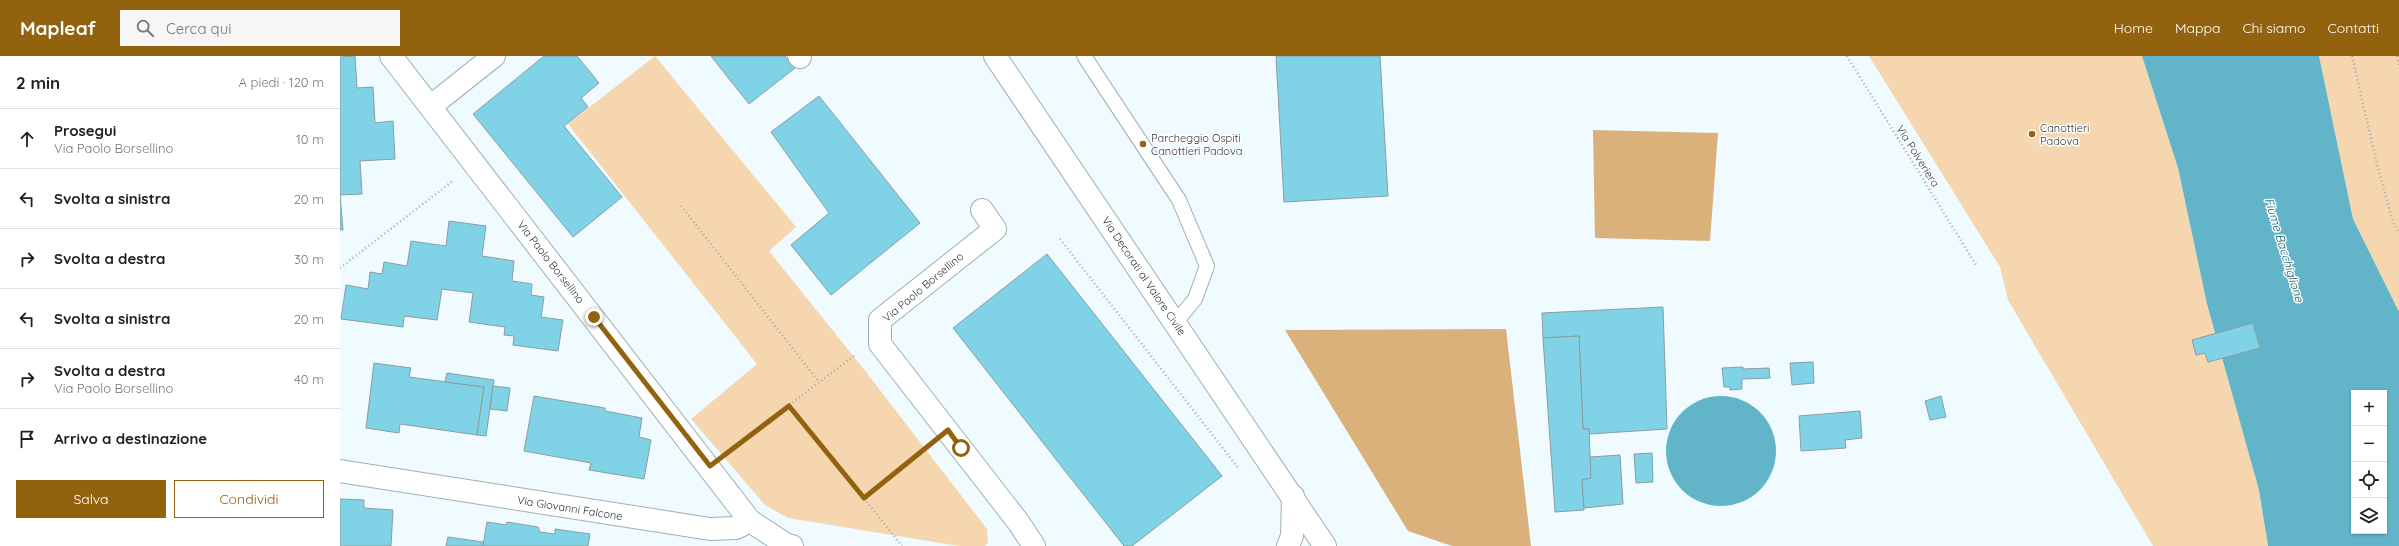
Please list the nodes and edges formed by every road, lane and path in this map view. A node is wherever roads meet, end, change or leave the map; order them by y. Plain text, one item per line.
1 (391, 56) edge
2 (494, 56) edge
3 (995, 56) edge
4 (1084, 56) edge
5 (1847, 56) edge
6 (2352, 56) edge
7 (2397, 56) edge
8 (2399, 65) edge
9 (431, 106) junction
10 (475, 164) junction
11 (680, 206) dead end
12 (982, 210) dead end
13 (2399, 233) edge
14 (1060, 239) dead end
15 (1976, 265) dead end
16 (340, 268) edge
17 (1176, 322) junction
18 (880, 336) junction
19 (819, 382) junction
20 (789, 406) junction
21 (948, 430) junction
22 (710, 466) junction
23 (340, 472) edge
24 (1244, 476) dead end
25 (1293, 496) junction
26 (864, 498) junction
27 (750, 521) junction
28 (792, 546) edge
29 (902, 546) edge
30 (1034, 546) edge
31 (1288, 546) edge
32 (1325, 546) edge

1 - 9 street
2 - 9 street
3 - 17 street, Via Decorati al Valore Civile
4 - 17 lane
5 - 15 path, Via Polveriera
6 - 13 path
7 - 8 path
9 - 10 street, Via Paolo Borsellino
10 - 16 path
10 - 22 street, Via Paolo Borsellino
11 - 19 path
12 - 18 street, Via Paolo Borsellino
14 - 24 path
17 - 25 street, Via Decorati al Valore Civile
18 - 19 path
18 - 21 street, Via Paolo Borsellino
19 - 20 path
20 - 22 path
20 - 26 path
21 - 26 path
21 - 30 street, Via Paolo Borsellino
22 - 27 street, Via Paolo Borsellino
23 - 27 street, Via Giovanni Falcone
25 - 31 street
25 - 32 street, Via Decorati al Valore Civile
26 - 29 path
27 - 28 street

